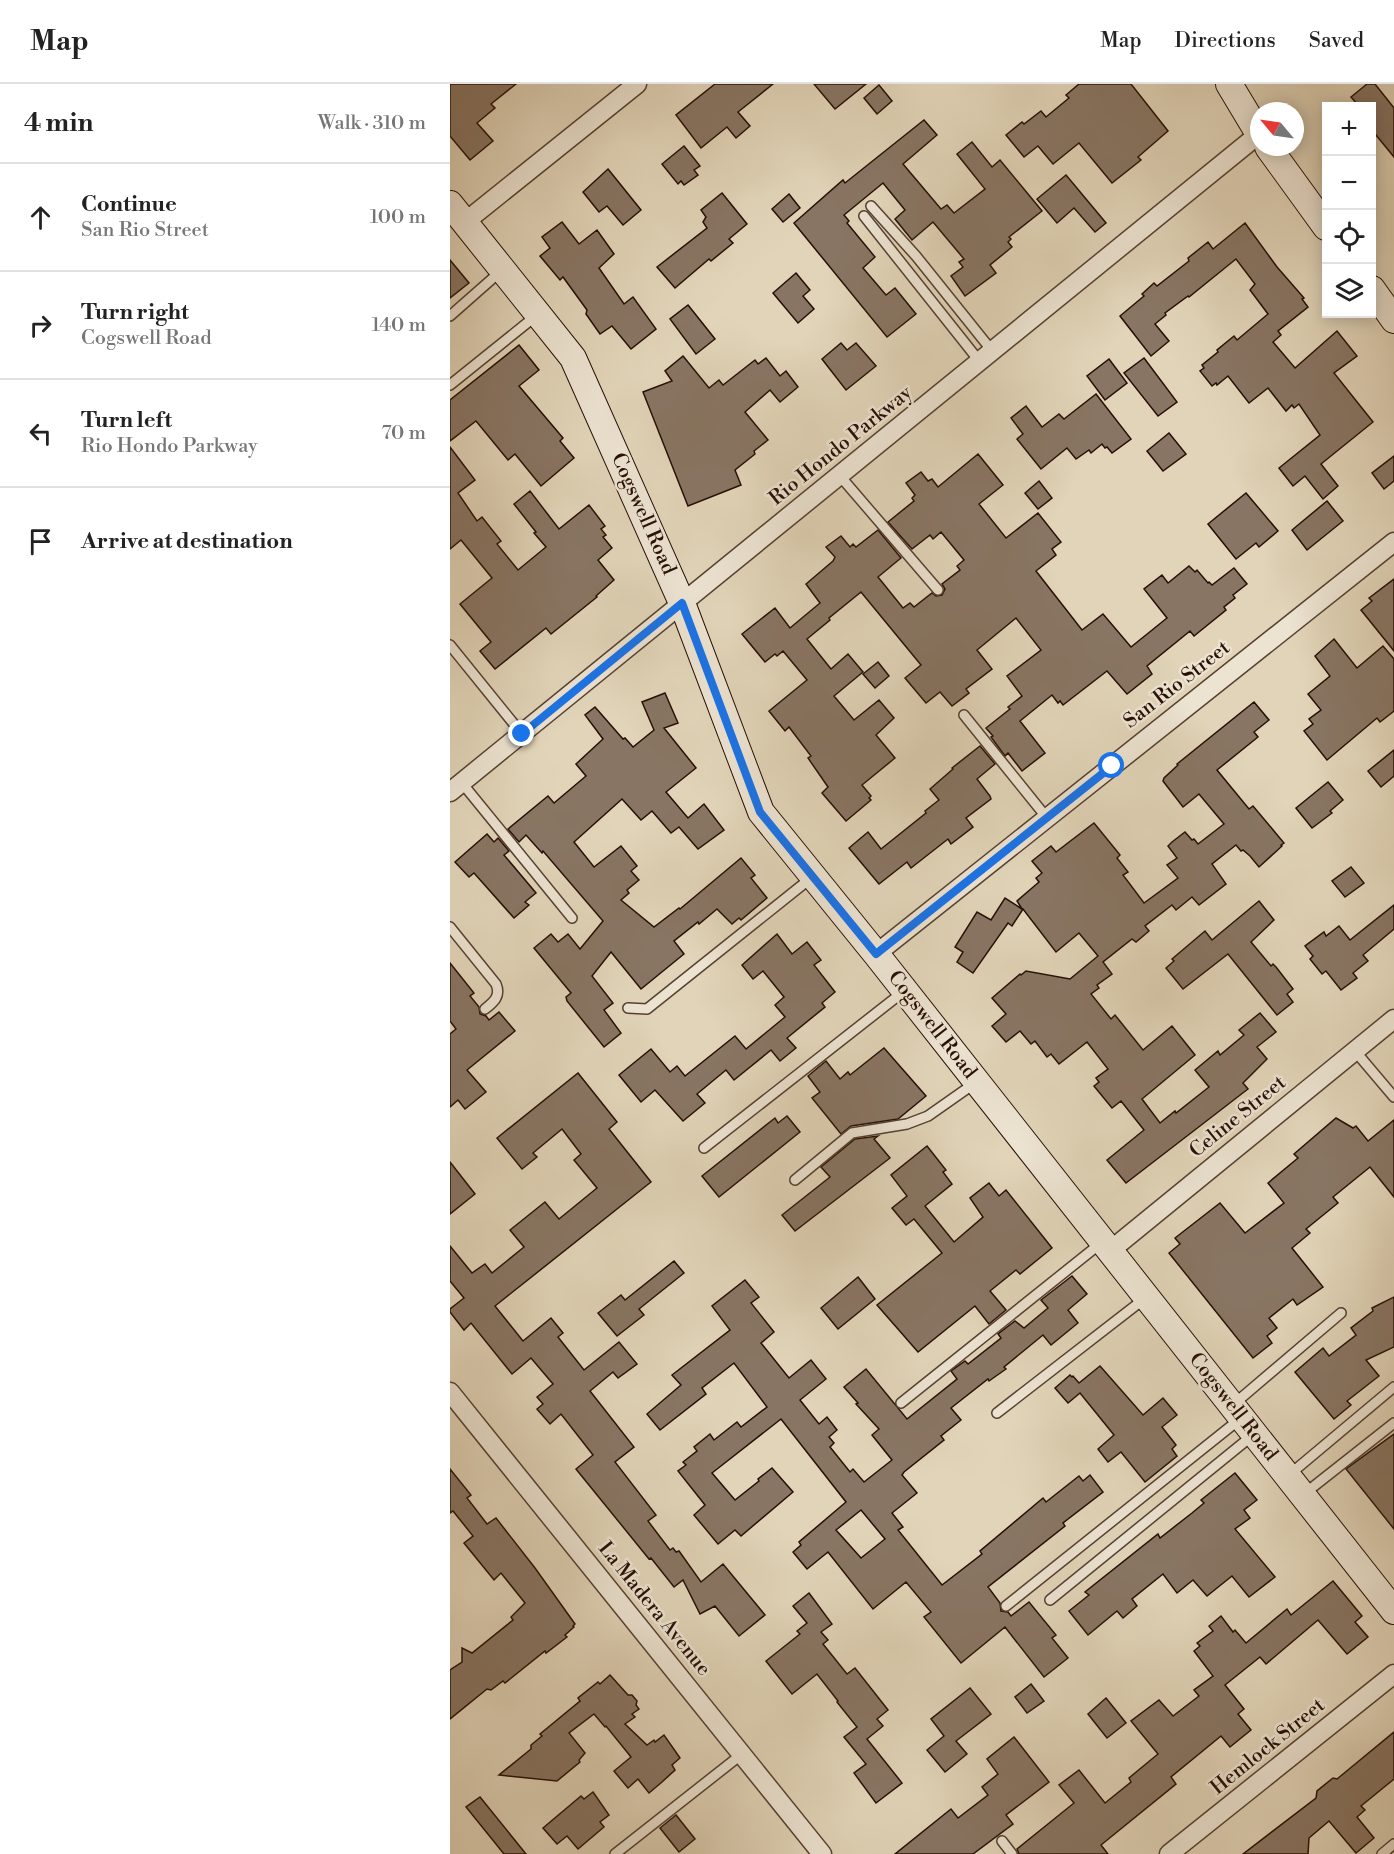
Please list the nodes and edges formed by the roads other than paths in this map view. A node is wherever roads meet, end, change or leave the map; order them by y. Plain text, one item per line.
1 (638, 84) edge
2 (1229, 84) edge
3 (1250, 119) edge
4 (1250, 141) edge
5 (1275, 156) edge
6 (871, 206) dead end
7 (864, 216) dead end
8 (458, 217) edge
9 (1322, 221) edge
10 (503, 270) junction
11 (1376, 296) edge
12 (538, 314) junction
13 (450, 316) edge
14 (1394, 320) edge
15 (986, 357) junction
16 (450, 385) edge
17 (840, 476) junction
18 (1394, 542) edge
19 (938, 590) dead end
20 (682, 603) junction
21 (450, 645) edge
22 (964, 715) dead end
23 (522, 734) junction
24 (456, 788) edge
25 (1047, 818) junction
26 (813, 876) junction
27 (572, 918) dead end
28 (450, 927) edge
29 (876, 954) junction
30 (905, 991) junction
31 (628, 1008) dead end
32 (485, 1009) dead end
33 (1394, 1019) edge
34 (1355, 1051) junction
35 (977, 1081) junction
36 (1394, 1097) edge
37 (704, 1148) dead end
38 (795, 1180) dead end
39 (1107, 1246) junction
40 (1147, 1297) junction
41 (1341, 1314) dead end
42 (1394, 1387) edge
43 (450, 1392) edge
44 (901, 1403) dead end
45 (997, 1413) dead end
46 (1243, 1419) junction
47 (1394, 1423) edge
48 (1295, 1486) junction
49 (1050, 1600) dead end
50 (1006, 1606) dead end
51 (1394, 1611) edge
52 (1394, 1674) edge
53 (742, 1754) junction
54 (1002, 1841) dead end
55 (1394, 1844) edge
56 (615, 1854) edge
57 (822, 1854) edge
58 (1012, 1854) edge
59 (1169, 1854) edge
60 (1382, 1854) edge

1 - 8 street
2 - 3 street
4 - 15 street, Rio Hondo Parkway
5 - 9 street
6 - 15 lane
7 - 15 lane
8 - 10 street, Cogswell Road
10 - 12 street, Cogswell Road
10 - 13 lane
11 - 14 street
12 - 16 lane
12 - 20 street, Cogswell Road
15 - 17 street, Rio Hondo Parkway
17 - 19 lane
17 - 20 street, Rio Hondo Parkway
18 - 25 street, San Rio Street
20 - 23 street, Rio Hondo Parkway
20 - 26 street, Cogswell Road
21 - 23 lane
22 - 25 lane
23 - 24 street, Rio Hondo Parkway
24 - 27 lane
25 - 29 street, San Rio Street
26 - 29 street, Cogswell Road
26 - 31 lane
28 - 32 lane
29 - 30 street, Cogswell Road
30 - 35 street, Cogswell Road
30 - 37 lane
33 - 34 street, Celine Street
34 - 36 lane
34 - 39 street, Celine Street
35 - 38 lane
35 - 39 street, Cogswell Road
39 - 40 street, Cogswell Road
39 - 44 lane
40 - 45 lane
40 - 46 street, Cogswell Road
41 - 46 lane
42 - 48 lane
43 - 53 street, La Madera Avenue
46 - 48 street, Cogswell Road
46 - 49 lane
46 - 50 lane
47 - 48 lane
48 - 51 street, Cogswell Road
52 - 59 street, Hemlock Street
53 - 56 lane
53 - 57 street, La Madera Avenue
54 - 58 lane
55 - 60 lane

